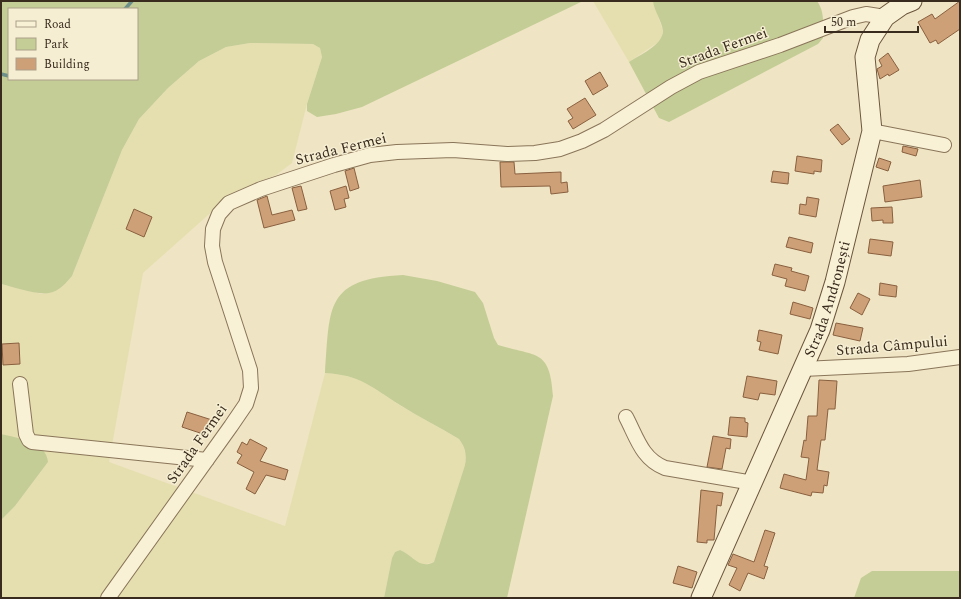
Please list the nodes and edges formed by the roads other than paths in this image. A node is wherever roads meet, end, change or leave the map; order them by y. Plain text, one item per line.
1 (912, 1) edge
2 (885, 17) junction
3 (872, 131) junction
4 (944, 146) dead end
5 (960, 358) edge
6 (803, 369) junction
7 (20, 384) dead end
8 (626, 417) dead end
9 (207, 460) junction
10 (753, 483) junction
11 (108, 598) edge
12 (701, 598) edge

1 - 2 street, Strada Andronești
2 - 3 street, Strada Andronești
2 - 9 street, Strada Fermei
3 - 4 street
3 - 6 street, Strada Andronești
5 - 6 street, Strada Câmpului
6 - 10 street, Strada Andronești
7 - 9 street
8 - 10 street
9 - 11 street, Strada Fermei
10 - 12 street, Strada Andronești

